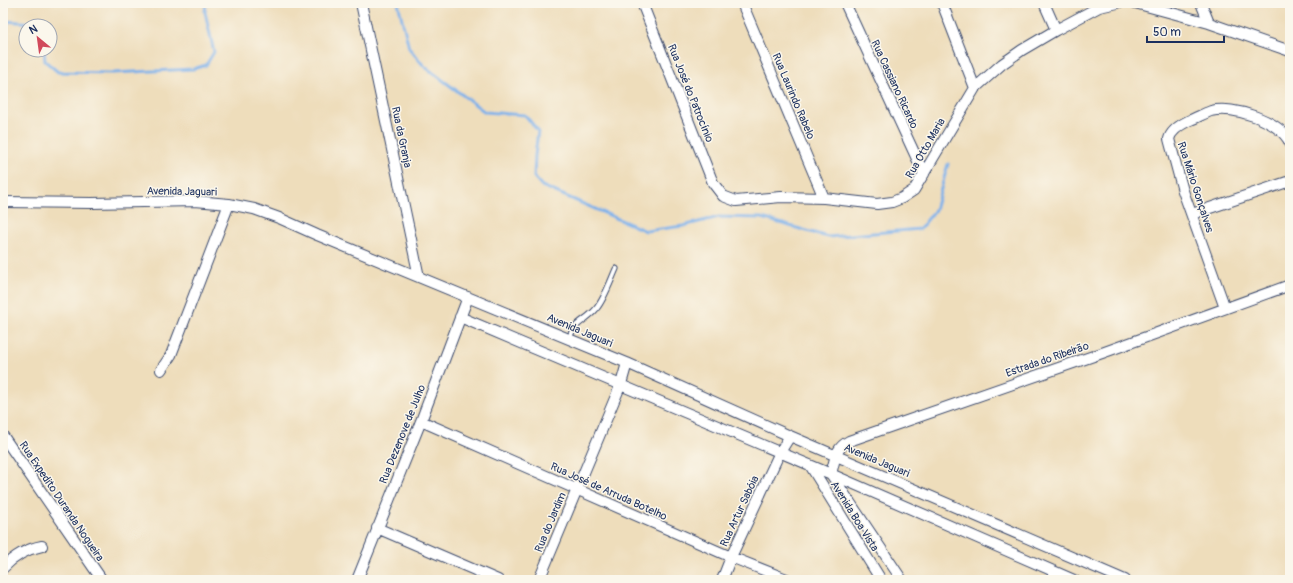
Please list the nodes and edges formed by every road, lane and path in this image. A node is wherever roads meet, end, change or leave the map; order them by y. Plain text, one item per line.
1 (361, 3) edge
2 (642, 3) edge
3 (742, 3) edge
4 (844, 3) edge
5 (942, 3) edge
6 (1044, 3) edge
7 (1118, 3) edge
8 (1135, 3) edge
9 (1201, 3) edge
10 (1209, 23) junction
11 (1056, 30) junction
12 (1290, 51) edge
13 (975, 88) junction
14 (1290, 142) edge
15 (924, 174) junction
16 (1290, 181) edge
17 (718, 191) joint
18 (824, 198) junction
19 (3, 202) edge
20 (229, 204) junction
21 (1192, 214) junction
22 (616, 269) dead end
23 (419, 277) junction
24 (1290, 285) edge
25 (468, 297) junction
26 (1224, 308) junction
27 (460, 317) junction
28 (569, 339) junction
29 (628, 363) junction
30 (161, 370) dead end
31 (621, 384) junction
32 (421, 421) junction
33 (3, 436) edge
34 (790, 436) junction
35 (780, 452) junction
36 (836, 455) junction
37 (810, 465) junction
38 (831, 474) junction
39 (577, 490) junction
40 (377, 528) junction
41 (42, 546) dead end
42 (731, 557) junction
43 (3, 568) edge
44 (102, 580) edge
45 (357, 580) edge
46 (498, 580) edge
47 (539, 580) edge
48 (722, 580) edge
49 (789, 580) edge
50 (881, 580) edge
51 (902, 580) edge
52 (1074, 580) edge
53 (1125, 580) edge

1 - 23 street, Rua da Granja
2 - 17 street, Rua José do Patrocínio
3 - 18 street, Rua Laurindo Rabelo
4 - 15 street, Rua Cassiano Ricardo
5 - 13 street
6 - 11 street
7 - 11 street, Rua Otto Maria
8 - 10 street
9 - 10 street
10 - 12 street
11 - 13 street, Rua Otto Maria
13 - 15 street, Rua Otto Maria
14 - 21 street, Rua Mário Gonçalves
15 - 18 street, Rua Otto Maria
16 - 21 street
17 - 18 street, Rua Otto Maria
19 - 20 street, Avenida Jaguari
20 - 23 street, Avenida Jaguari
20 - 30 street
21 - 26 street, Rua Mário Gonçalves
22 - 28 lane
23 - 25 street, Avenida Jaguari
24 - 26 street, Estrada do Ribeirão
25 - 27 street, Rua Dezenove de Julho
25 - 28 street, Avenida Jaguari
26 - 36 street, Estrada do Ribeirão
27 - 31 street
27 - 32 street, Rua Dezenove de Julho
28 - 29 street, Avenida Jaguari
29 - 31 street, Rua do Jardim
29 - 34 street, Avenida Jaguari
31 - 35 street
31 - 39 street, Rua do Jardim
32 - 39 street, Rua José de Arruda Botelho
32 - 40 street, Rua Dezenove de Julho
33 - 44 street, Rua Expedito Duranda Nogueira
34 - 35 street, Rua Artur Sabóia
34 - 36 street, Avenida Jaguari
35 - 37 street
35 - 42 street, Rua Artur Sabóia
36 - 38 street, Estrada do Ribeirão
36 - 53 street, Avenida Jaguari
37 - 38 street
37 - 50 street, Avenida Boa Vista
38 - 51 street, Avenida Boa Vista
38 - 52 street
39 - 42 street, Rua José de Arruda Botelho
39 - 47 street, Rua do Jardim
40 - 45 street, Rua Dezenove de Julho
40 - 46 street
41 - 43 street
42 - 48 street, Rua Artur Sabóia
42 - 49 street, Rua José de Arruda Botelho

